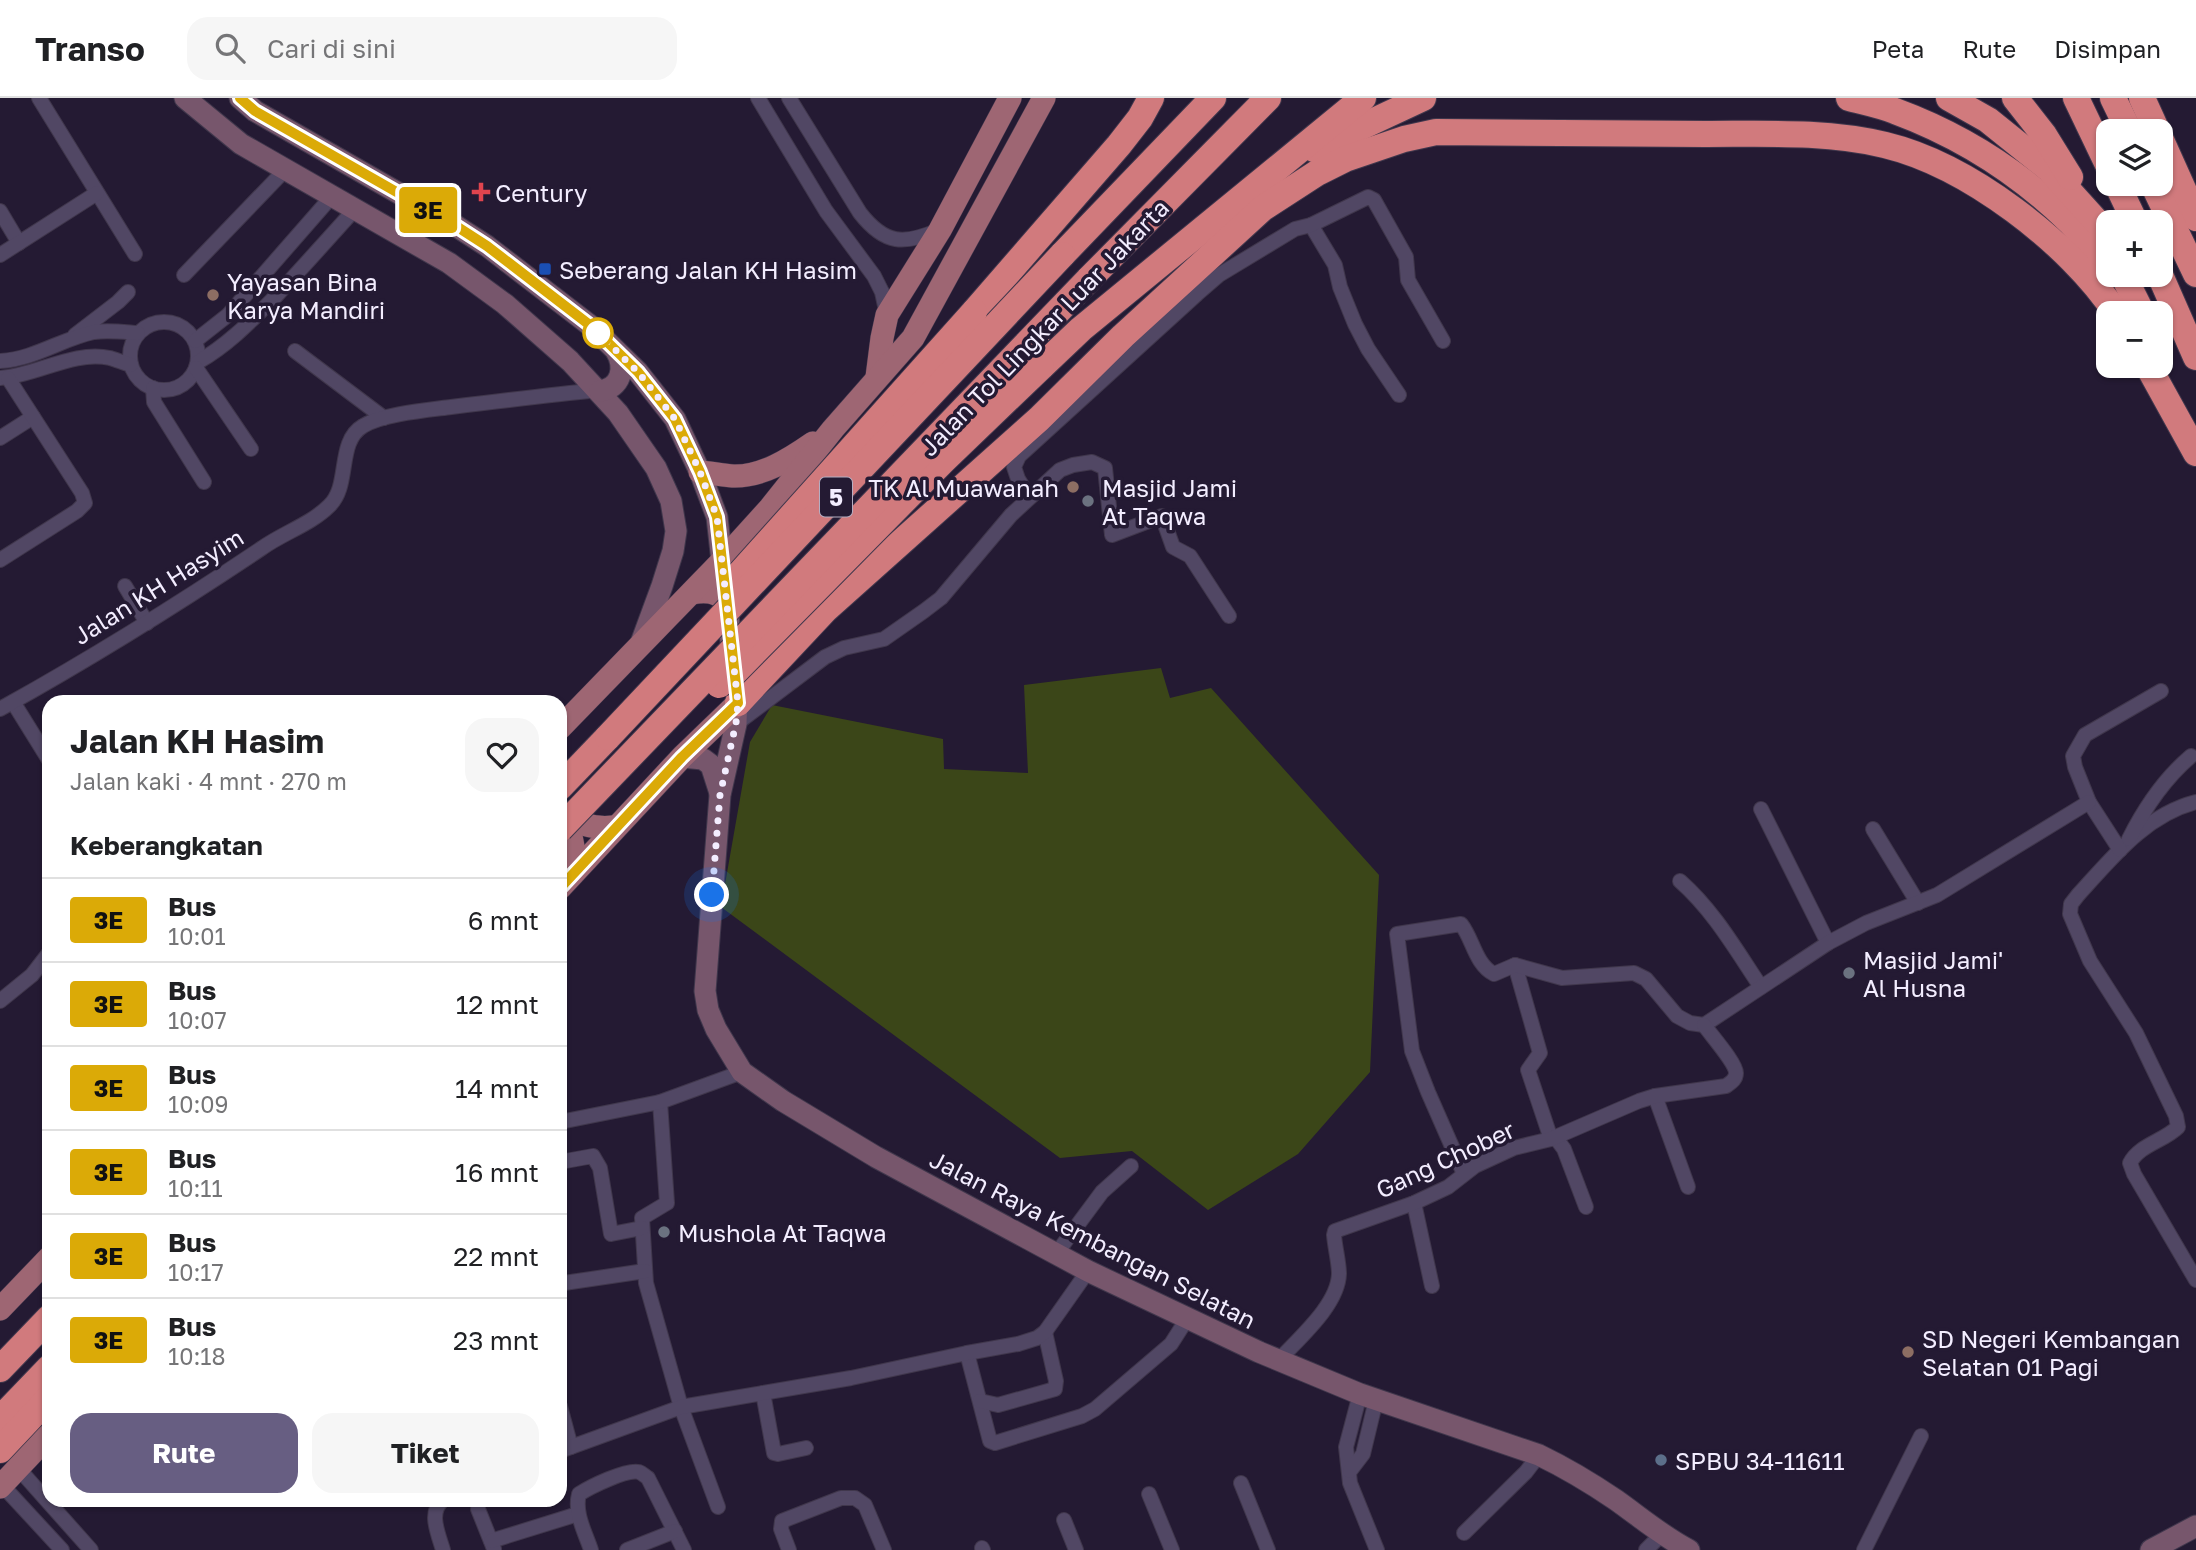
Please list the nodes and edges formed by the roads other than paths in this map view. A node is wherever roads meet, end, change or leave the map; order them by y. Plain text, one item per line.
1 (39, 98) edge
2 (185, 98) edge
3 (240, 98) edge
4 (758, 98) edge
5 (789, 98) edge
6 (1010, 98) edge
7 (1044, 98) edge
8 (1151, 98) edge
9 (1213, 98) edge
10 (1268, 98) edge
11 (1363, 98) edge
12 (1423, 98) edge
13 (1849, 98) edge
14 (1949, 98) edge
15 (2015, 98) edge
16 (2076, 98) edge
17 (2113, 98) edge
18 (2142, 98) edge
19 (2123, 119) edge
20 (2152, 119) edge
21 (2096, 140) edge
22 (1295, 154) junction
23 (2173, 167) edge
24 (285, 170) junction
25 (97, 193) junction
26 (333, 195) junction
27 (2159, 196) edge
28 (356, 208) junction
29 (0, 211) edge
30 (2196, 218) edge
31 (2096, 221) joint
32 (1311, 225) junction
33 (940, 230) junction
34 (19, 243) junction
35 (2096, 251) edge
36 (135, 254) dead end
37 (0, 255) edge
38 (2196, 274) edge
39 (184, 275) dead end
40 (2165, 287) edge
41 (128, 292) dead end
42 (2112, 301) edge
43 (887, 315) junction
44 (138, 333) junction
45 (195, 341) junction
46 (1443, 341) dead end
47 (64, 343) junction
48 (615, 349) junction
49 (295, 351) dead end
50 (2196, 357) edge
51 (0, 361) edge
52 (131, 365) junction
53 (197, 365) junction
54 (877, 377) junction
55 (4, 378) edge
56 (2154, 378) edge
57 (2172, 378) edge
58 (153, 388) junction
59 (599, 391) junction
60 (1399, 394) dead end
61 (33, 417) junction
62 (384, 418) junction
63 (833, 429) junction
64 (2196, 430) edge
65 (0, 438) edge
66 (251, 449) dead end
67 (2196, 453) edge
68 (700, 472) junction
69 (204, 482) dead end
70 (1029, 497) junction
71 (0, 560) edge
72 (722, 561) junction
73 (125, 586) dead end
74 (692, 593) junction
75 (727, 600) junction
76 (1229, 616) dead end
77 (147, 623) junction
78 (640, 645) junction
79 (2161, 691) dead end
80 (13, 702) junction
81 (0, 709) edge
82 (737, 713) junction
83 (567, 721) edge
84 (608, 737) junction
85 (42, 749) edge
86 (2191, 755) dead end
87 (627, 757) junction
88 (682, 757) junction
89 (567, 782) edge
90 (720, 795) junction
91 (567, 798) edge
92 (2089, 802) junction
93 (2196, 802) edge
94 (1762, 809) dead end
95 (567, 815) edge
96 (626, 816) junction
97 (567, 821) edge
98 (567, 827) edge
99 (1873, 829) dead end
100 (600, 845) junction
101 (2124, 845) junction
102 (567, 879) edge
103 (567, 881) edge
104 (1680, 881) dead end
105 (1918, 903) junction
106 (1828, 943) junction
107 (42, 962) edge
108 (1515, 965) junction
109 (1761, 987) junction
110 (0, 1001) edge
111 (1704, 1025) junction
112 (742, 1072) junction
113 (1655, 1096) junction
114 (660, 1102) junction
115 (567, 1121) edge
116 (1553, 1138) junction
117 (567, 1161) edge
118 (1131, 1166) dead end
119 (1464, 1174) junction
120 (1688, 1187) dead end
121 (1414, 1202) junction
122 (1586, 1208) dead end
123 (642, 1228) junction
124 (1056, 1254) junction
125 (42, 1265) edge
126 (645, 1270) junction
127 (1088, 1271) junction
128 (2196, 1280) edge
129 (567, 1283) edge
130 (1432, 1286) dead end
131 (0, 1309) edge
132 (1187, 1318) junction
133 (42, 1325) edge
134 (1045, 1332) junction
135 (967, 1353) junction
136 (1279, 1360) junction
137 (0, 1369) edge
138 (42, 1375) edge
139 (763, 1393) junction
140 (1368, 1397) junction
141 (980, 1401) junction
142 (681, 1407) junction
143 (42, 1410) edge
144 (0, 1419) edge
145 (1921, 1436) dead end
146 (42, 1441) edge
147 (567, 1448) edge
148 (806, 1448) dead end
149 (1539, 1455) junction
150 (5, 1472) edge
151 (1241, 1483) dead end
152 (1149, 1494) dead end
153 (42, 1506) edge
154 (44, 1507) edge
155 (437, 1507) edge
156 (718, 1507) dead end
157 (478, 1509) dead end
158 (578, 1514) junction
159 (1064, 1520) dead end
160 (2196, 1526) edge
161 (675, 1531) junction
162 (1464, 1533) dead end
163 (1662, 1534) junction
164 (493, 1546) edge
165 (62, 1550) edge
166 (91, 1550) edge
167 (443, 1550) edge
168 (591, 1550) edge
169 (627, 1550) edge
170 (684, 1550) edge
171 (789, 1550) edge
172 (884, 1550) edge
173 (1076, 1550) edge
174 (1172, 1550) edge
175 (1268, 1550) edge
176 (1377, 1550) edge
177 (1646, 1550) edge
178 (1689, 1550) edge
179 (1864, 1550) edge
180 (2151, 1550) edge

1 - 25 street
2 - 24 main road
3 - 48 main road, Jalan Raya Kembangan Selatan
4 - 43 street
5 - 33 street
6 - 33 main road
7 - 54 main road
8 - 84 highway, bridge
9 - 84 highway, Jalan Tol Lingkar Luar Jakarta / 5, bridge
10 - 87 highway, Jalan Tol Lingkar Luar Jakarta / 5, bridge
11 - 22 highway
12 - 22 highway
13 - 35 highway
14 - 31 highway
15 - 31 highway
16 - 21 highway
17 - 19 highway
18 - 20 highway
22 - 87 highway, bridge
23 - 30 highway
24 - 26 main road
24 - 39 street
25 - 34 street
25 - 36 street
26 - 28 main road
26 - 45 street
27 - 38 highway
28 - 53 street
28 - 59 main road
29 - 34 street
32 - 46 street
32 - 60 street
32 - 70 street
33 - 43 main road
34 - 37 street
40 - 50 highway
41 - 47 street
42 - 82 highway
43 - 54 main road
44 - 45 street
44 - 47 street
44 - 52 street
45 - 53 street
47 - 51 street
48 - 59 main road
48 - 68 main road, Jalan Raya Kembangan Selatan
49 - 62 street
52 - 55 street
52 - 58 street
53 - 58 street
53 - 66 street
54 - 63 main road
55 - 61 street
56 - 67 highway
57 - 64 highway
58 - 69 street
59 - 62 street
59 - 78 main road
61 - 65 street
61 - 71 street
62 - 77 street, Jalan KH Hasyim
63 - 68 main road
63 - 72 main road
68 - 72 main road, Jalan Raya Kembangan Selatan
70 - 76 street
70 - 82 street
72 - 74 main road
72 - 75 main road, Jalan Raya Kembangan Selatan
73 - 77 street
74 - 75 main road
74 - 78 main road
75 - 82 main road, Jalan Raya Kembangan Selatan
77 - 80 street, Jalan KH Hasyim
78 - 83 main road
79 - 92 street
80 - 81 street, Jalan KH Hasyim
80 - 85 street
82 - 88 main road
82 - 90 main road, Jalan Raya Kembangan Selatan
84 - 89 highway, Jalan Tol Lingkar Luar Jakarta / 5
86 - 101 street
87 - 97 highway, Jalan Tol Lingkar Luar Jakarta / 5, bridge
88 - 90 main road, Jalan Raya Kembangan Selatan
88 - 96 main road
90 - 112 main road, Jalan Raya Kembangan Selatan
91 - 96 main road
92 - 101 street
92 - 105 street
93 - 101 street
94 - 106 street
95 - 100 main road
96 - 100 main road
98 - 102 main road
99 - 105 street
100 - 103 main road
101 - 128 street
104 - 109 street
105 - 106 street
106 - 109 street
107 - 110 street
108 - 111 street
108 - 116 street
108 - 119 street
109 - 111 street
111 - 113 street, Gang Chober
112 - 114 street
112 - 124 main road, Jalan Raya Kembangan Selatan
113 - 116 street, Gang Chober
113 - 120 street
114 - 115 street
114 - 123 street
116 - 119 street, Gang Chober
116 - 122 street
117 - 123 street
118 - 124 street
119 - 121 street, Gang Chober
121 - 130 street
121 - 136 street, Gang Chober
123 - 126 street
124 - 127 main road, Jalan Raya Kembangan Selatan
125 - 131 main road
126 - 129 street
126 - 142 street
127 - 132 main road, Jalan Raya Kembangan Selatan
127 - 134 street
132 - 136 main road, Jalan Raya Kembangan Selatan
132 - 141 street
133 - 137 highway
134 - 135 street
134 - 141 street
135 - 139 street
135 - 141 street
136 - 140 main road, Jalan Raya Kembangan Selatan
138 - 144 highway
139 - 142 street
139 - 148 street
140 - 149 main road, Jalan Raya Kembangan Selatan
140 - 176 street
142 - 147 street
142 - 156 street
143 - 150 highway
145 - 179 street
146 - 150 main road
149 - 162 street
149 - 163 main road, Jalan Raya Kembangan Selatan
150 - 153 street
150 - 165 street
151 - 175 street
152 - 174 street
154 - 166 street
155 - 167 street
157 - 164 street
158 - 161 street
158 - 164 street
158 - 168 street
159 - 173 street
160 - 180 main road
161 - 169 street
161 - 170 street
163 - 177 street
163 - 178 main road, Jalan Raya Kembangan Selatan
171 - 172 street

